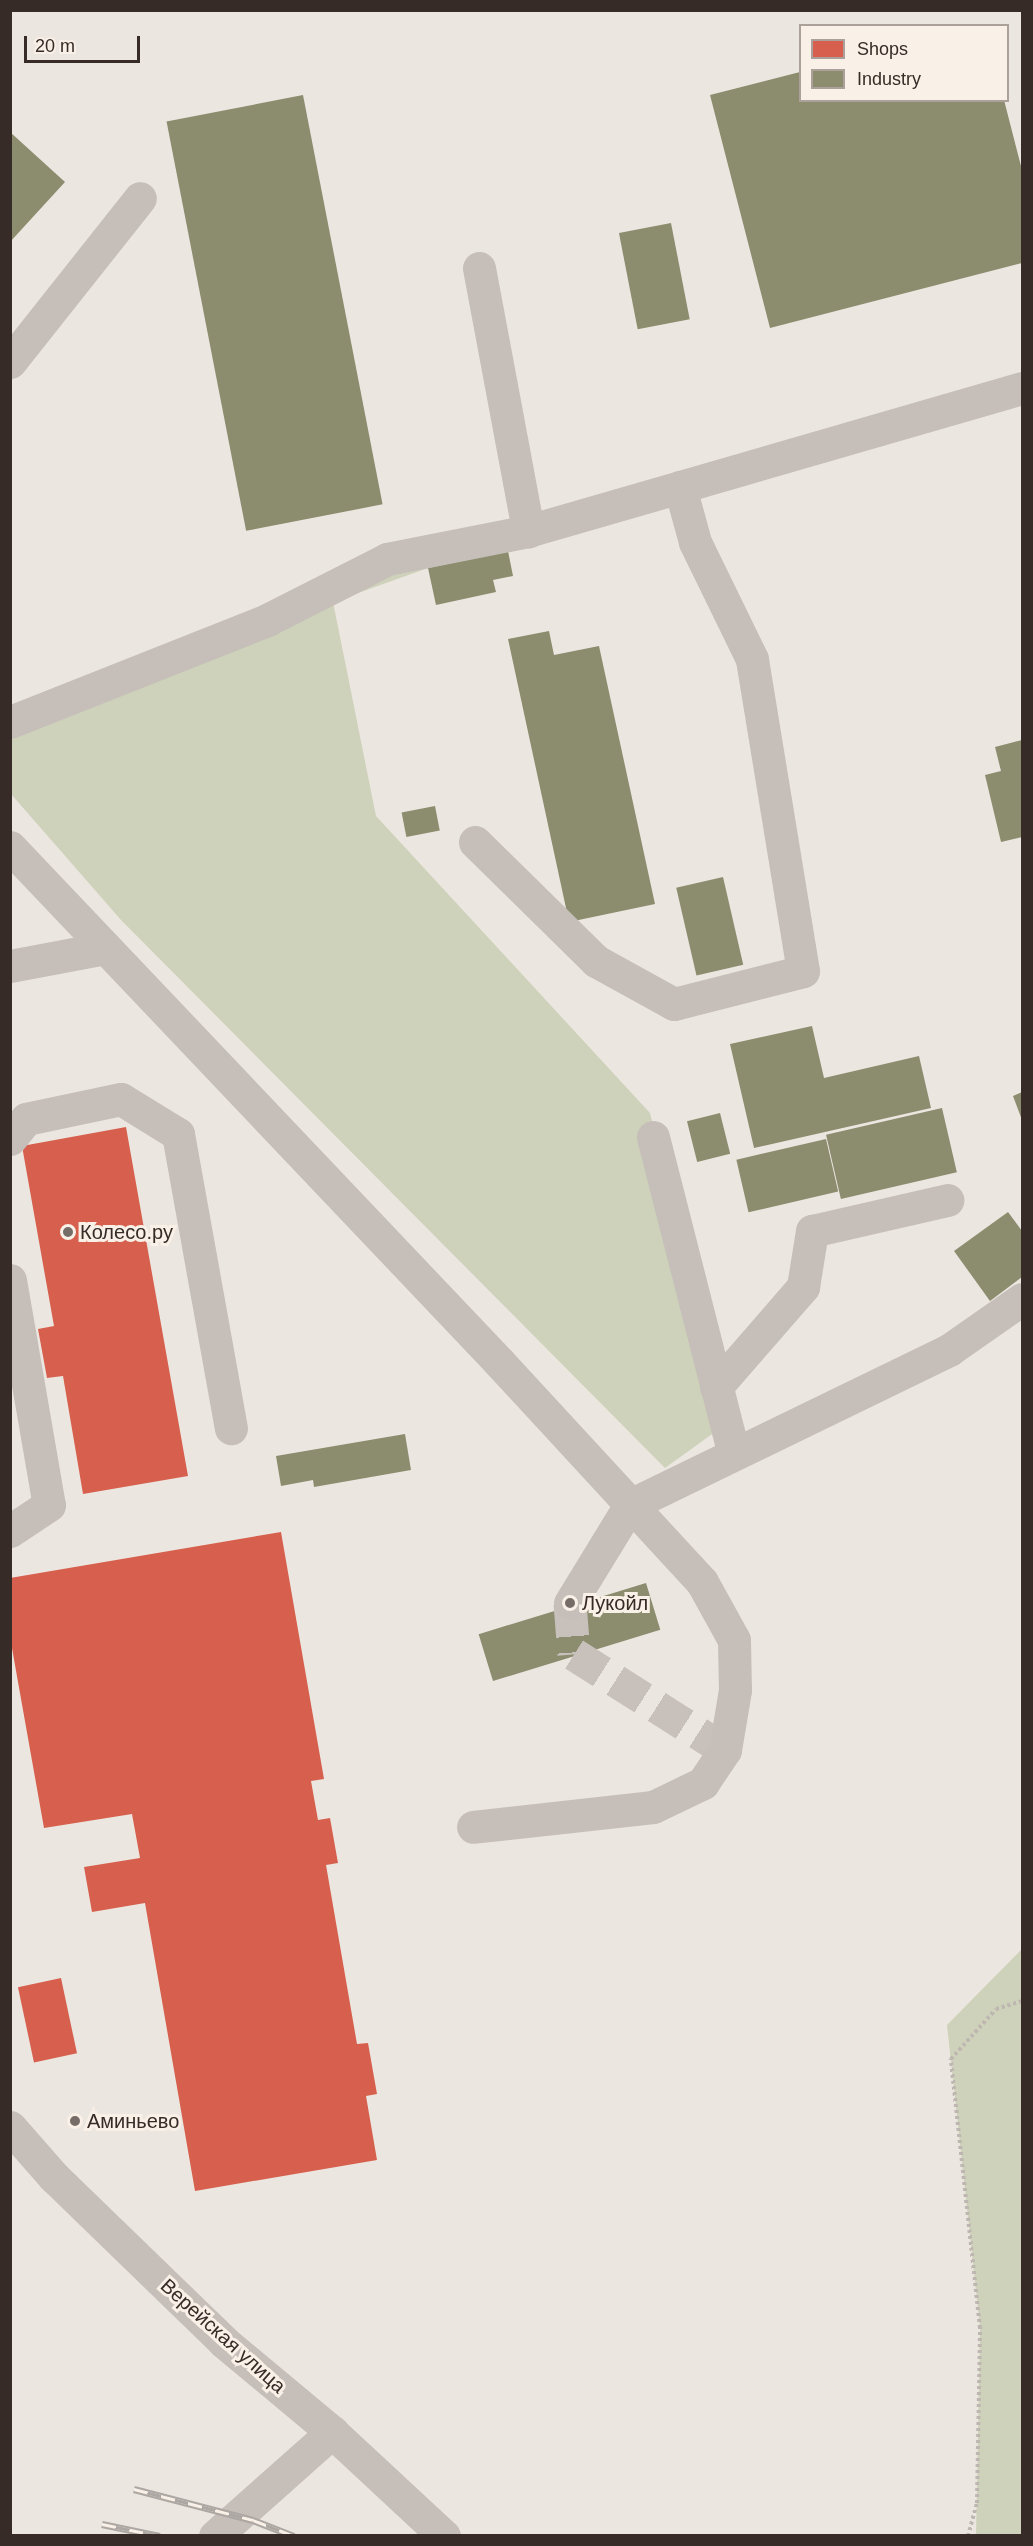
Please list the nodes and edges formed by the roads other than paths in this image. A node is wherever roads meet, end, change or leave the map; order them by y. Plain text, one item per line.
1 (140, 198) dead end
2 (479, 268) dead end
3 (10, 362) edge
4 (1023, 388) edge
5 (680, 487) junction
6 (528, 531) junction
7 (10, 722) edge
8 (475, 842) dead end
9 (10, 847) edge
10 (105, 948) junction
11 (10, 966) edge
12 (653, 1137) dead end
13 (10, 1139) edge
14 (948, 1200) dead end
15 (10, 1280) edge
16 (1023, 1299) edge
17 (716, 1387) junction
18 (231, 1428) dead end
19 (734, 1455) junction
20 (630, 1505) junction
21 (10, 1531) edge
22 (570, 1603) tunnel mouth
23 (473, 1827) dead end
24 (10, 2127) edge
25 (332, 2432) junction
26 (216, 2535) edge
27 (444, 2535) edge

1 - 3 street
2 - 6 street
4 - 5 street
5 - 6 street
5 - 8 street
6 - 7 street
9 - 10 street
10 - 11 street
10 - 20 street
12 - 17 street
13 - 18 street
14 - 17 street
15 - 21 street
16 - 19 street
17 - 19 street
19 - 20 street
20 - 22 street
20 - 23 street
24 - 25 street, Верейская улица
25 - 26 street
25 - 27 street, Верейская улица

